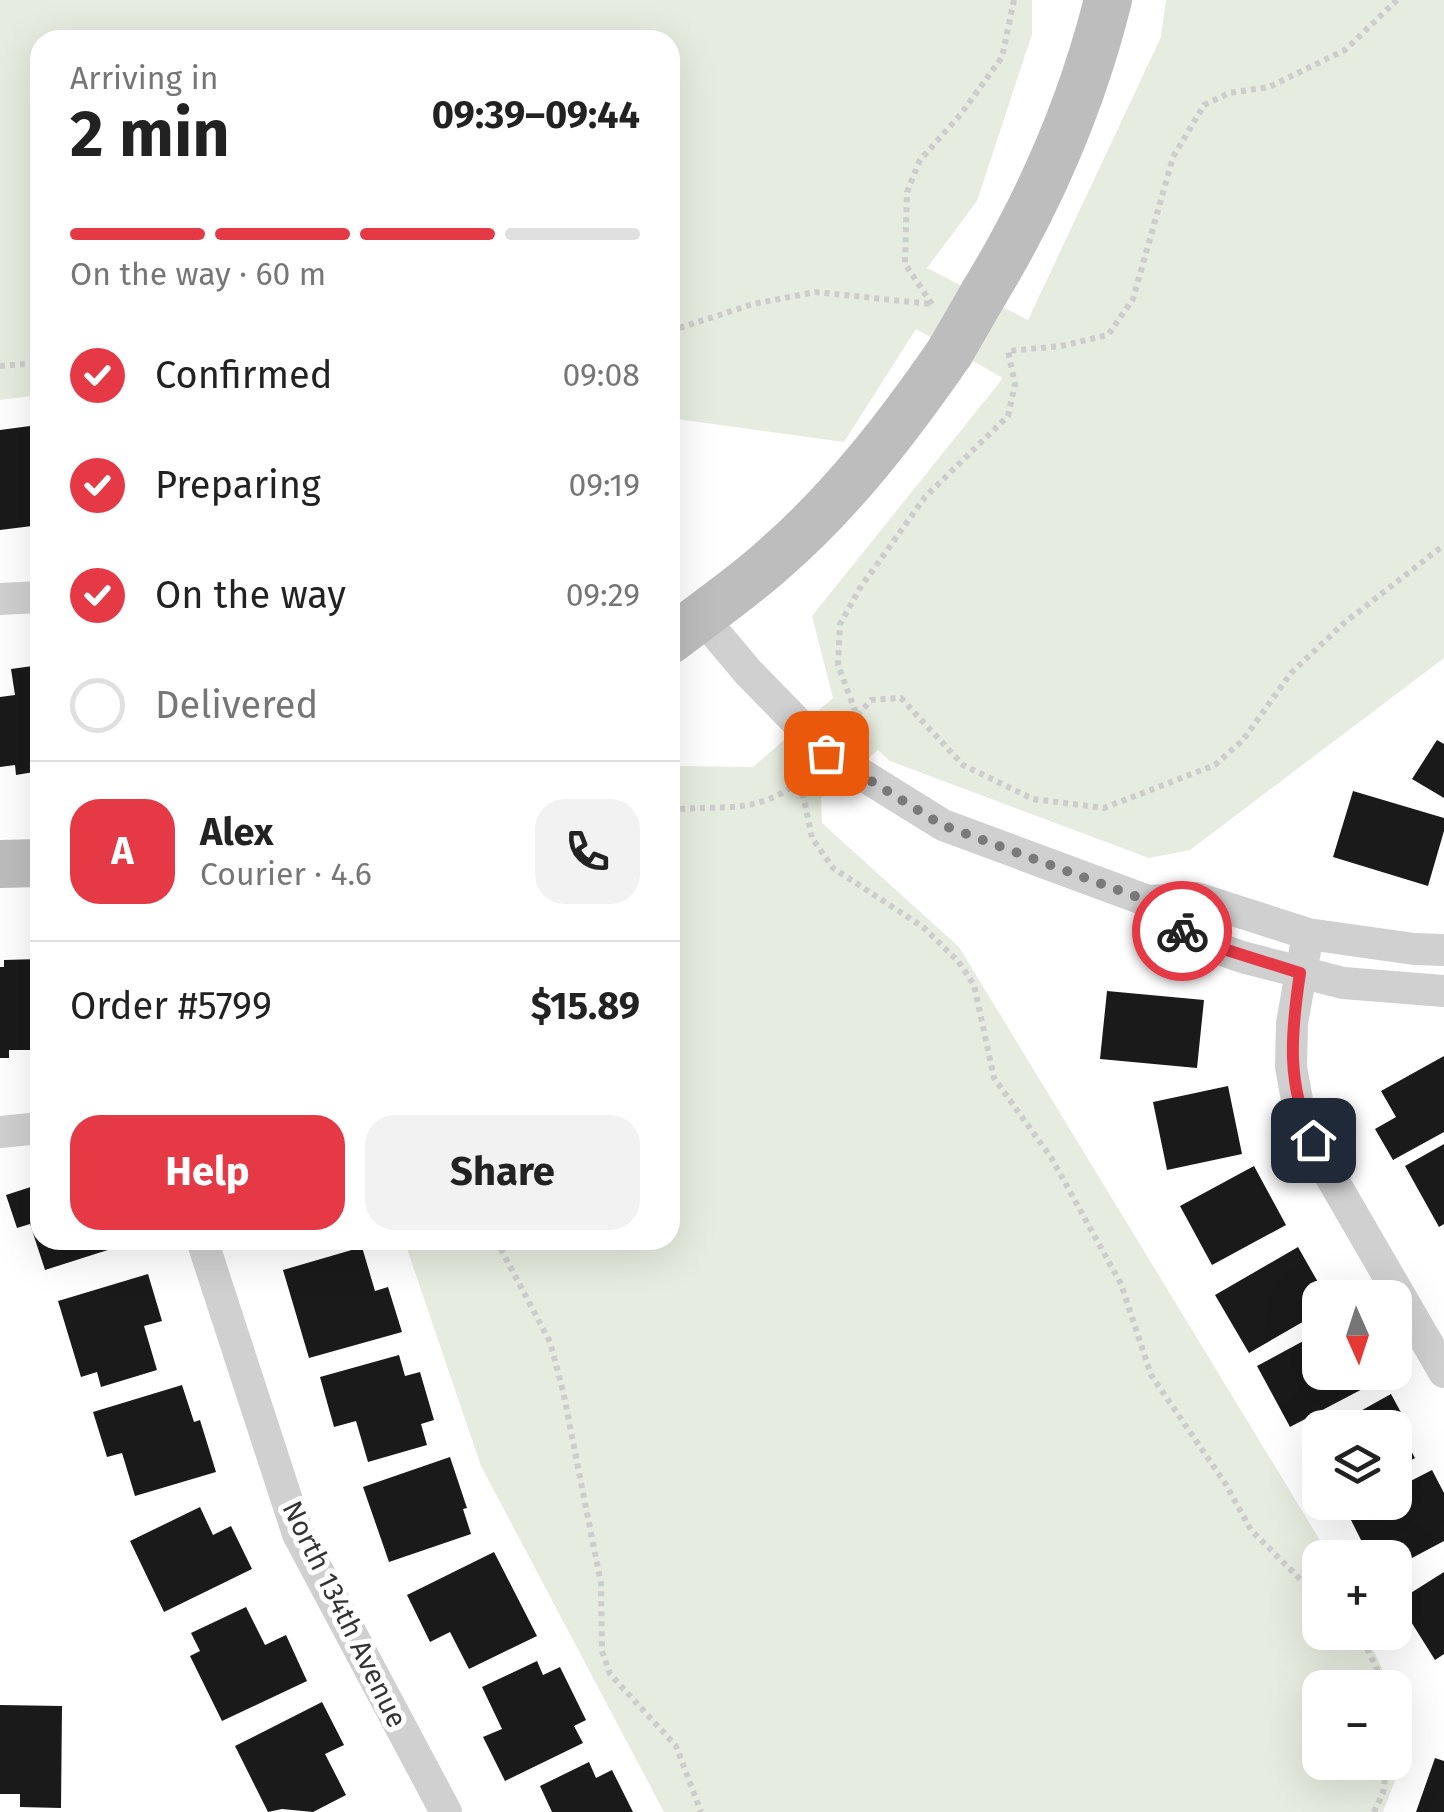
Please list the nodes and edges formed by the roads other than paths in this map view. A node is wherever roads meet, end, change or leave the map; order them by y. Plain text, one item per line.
1 (1108, 0) edge
2 (30, 598) edge
3 (0, 599) edge
4 (685, 628) edge
5 (30, 863) edge
6 (0, 864) edge
7 (1148, 901) junction
8 (1308, 934) junction
9 (1444, 950) edge
10 (1300, 973) junction
11 (1444, 991) edge
12 (30, 1129) edge
13 (0, 1132) edge
14 (205, 1250) edge
15 (1444, 1372) edge
16 (446, 1812) edge

1 - 4 street, bridge
2 - 3 street
4 - 7 street
5 - 6 street
7 - 8 street
7 - 10 street
8 - 9 street
8 - 10 street
10 - 11 street
10 - 15 street
12 - 13 street
14 - 16 street, North 134th Avenue

